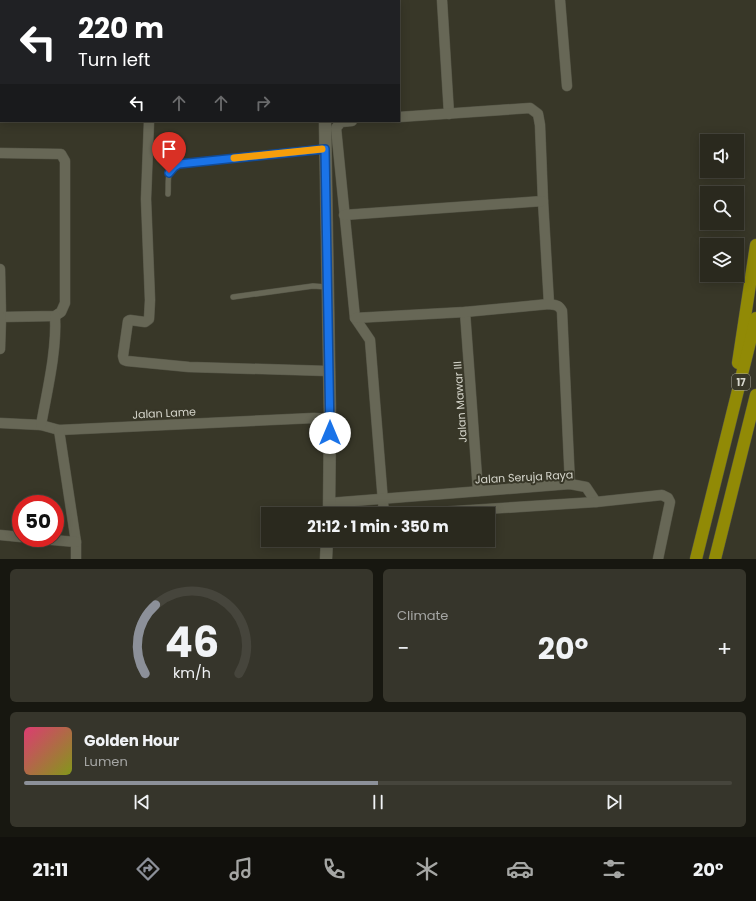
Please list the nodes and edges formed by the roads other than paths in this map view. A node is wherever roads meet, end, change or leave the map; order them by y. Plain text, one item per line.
1 (442, 0) edge
2 (560, 0) edge
3 (567, 86) dead end
4 (449, 114) junction
5 (400, 117) edge
6 (149, 122) edge
7 (325, 122) edge
8 (341, 122) edge
9 (325, 149) junction
10 (0, 153) edge
11 (168, 194) dead end
12 (543, 201) junction
13 (344, 215) junction
14 (756, 245) edge
15 (0, 269) edge
16 (327, 287) junction
17 (233, 297) dead end
18 (549, 304) junction
19 (465, 312) junction
20 (56, 316) junction
21 (1, 317) edge
22 (355, 318) junction
23 (756, 318) edge
24 (0, 349) edge
25 (328, 371) junction
26 (756, 395) edge
27 (756, 413) edge
28 (330, 419) junction
29 (0, 423) edge
30 (41, 426) junction
31 (60, 430) junction
32 (725, 445) junction
33 (742, 452) junction
34 (570, 484) junction
35 (533, 488) junction
36 (478, 491) junction
37 (383, 499) junction
38 (596, 502) junction
39 (535, 505) junction
40 (329, 507) edge
41 (335, 507) edge
42 (384, 507) edge
43 (495, 508) edge
44 (0, 535) edge
45 (12, 536) edge
46 (64, 541) edge
47 (76, 542) junction
48 (327, 547) edge
49 (76, 559) edge
50 (326, 559) edge
51 (658, 559) edge
52 (696, 559) edge
53 (715, 559) edge

1 - 4 street
2 - 3 street
4 - 5 street
4 - 12 street
6 - 25 street
7 - 9 main road
8 - 13 street
9 - 11 lane
9 - 16 main road
10 - 20 street
12 - 13 street
12 - 18 street
13 - 22 street
14 - 32 highway
15 - 21 street
16 - 17 lane
16 - 25 main road
18 - 19 street
18 - 34 street
19 - 22 street
19 - 36 street, Jalan Mawar III
20 - 21 street
20 - 30 street
21 - 24 street
22 - 37 street
23 - 32 highway, 17
25 - 28 main road
26 - 33 highway, 17
27 - 33 highway
28 - 31 street, Jalan Lame
28 - 40 main road
29 - 30 street, Jalan Lame
30 - 31 street, Jalan Lame
31 - 47 street
32 - 52 highway, 17
33 - 53 highway, 17
34 - 35 street, Jalan Seruja Raya
34 - 38 street, Jalan Seruja Raya
35 - 36 street, Jalan Seruja Raya
35 - 39 street
36 - 37 street, Jalan Seruja Raya
37 - 41 street, Jalan Seruja Raya
37 - 42 street
38 - 39 street
38 - 51 street
39 - 43 street
44 - 45 street
46 - 47 street
47 - 49 street
48 - 50 main road

